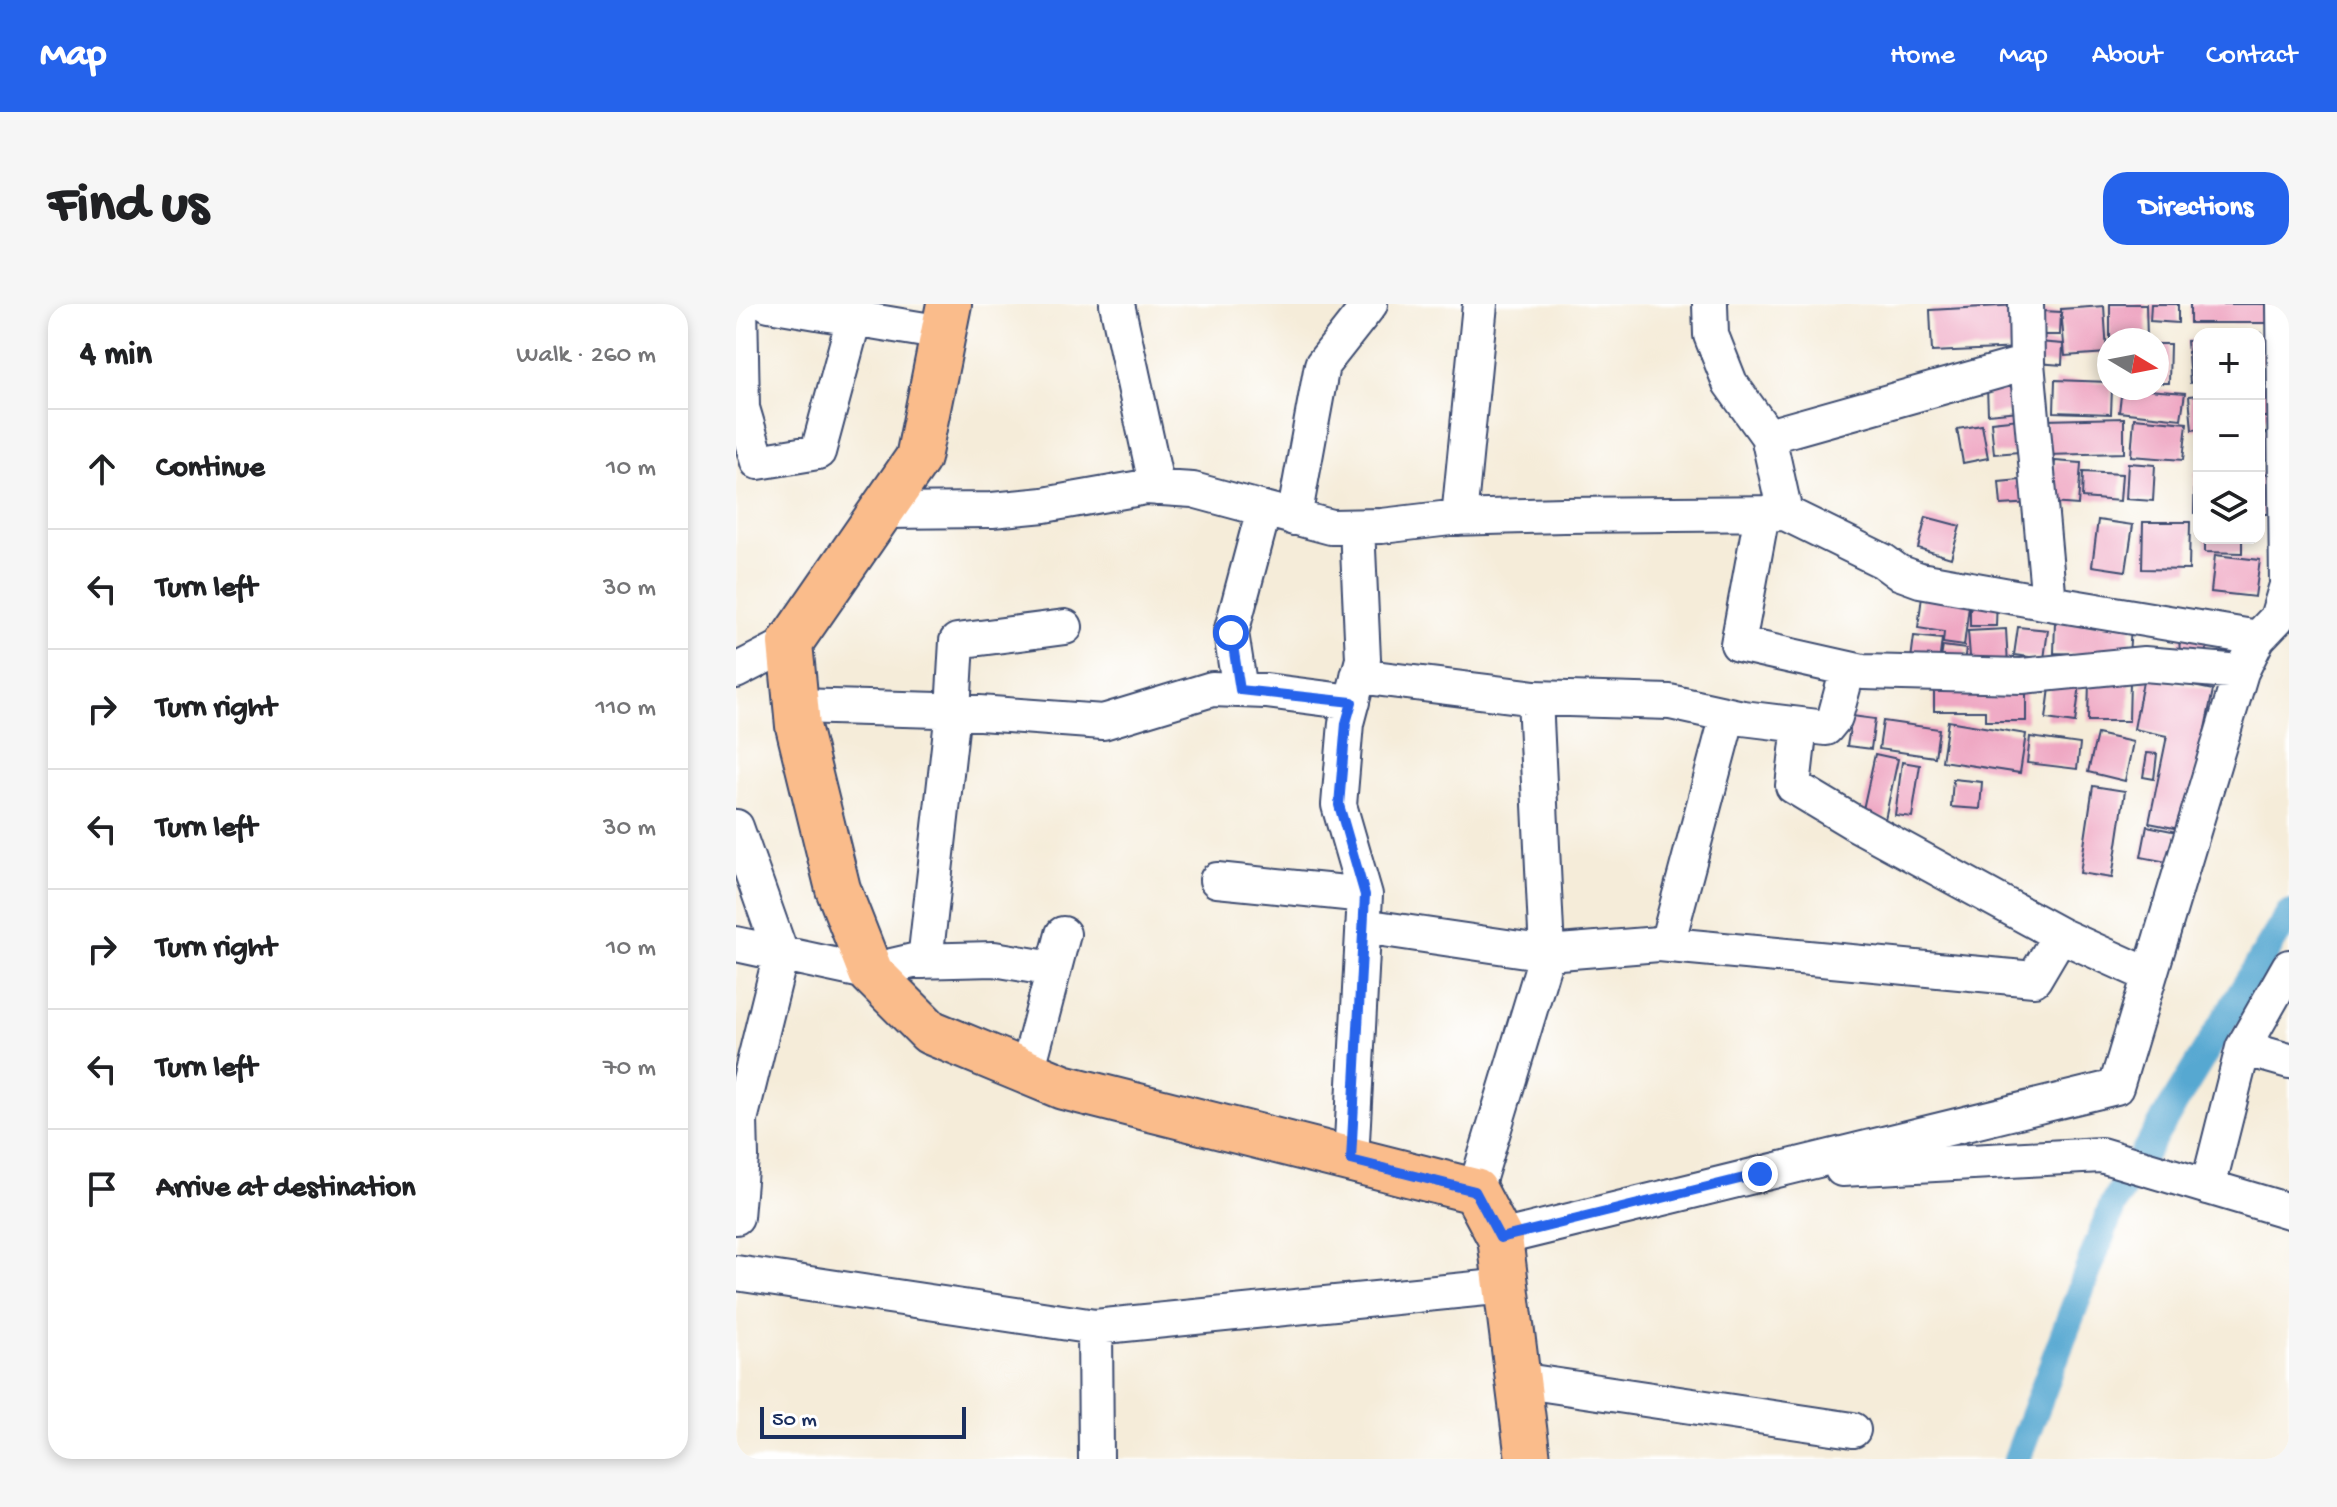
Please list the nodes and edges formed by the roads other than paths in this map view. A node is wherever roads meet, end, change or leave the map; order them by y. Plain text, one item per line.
1 (740, 304) edge
2 (769, 304) edge
3 (1117, 304) edge
4 (1370, 304) edge
5 (1480, 304) edge
6 (1710, 304) edge
7 (2026, 304) edge
8 (816, 308) edge
9 (2286, 314) edge
10 (854, 318) junction
11 (946, 318) edge
12 (2027, 363) junction
13 (1768, 436) junction
14 (1157, 488) junction
15 (882, 511) junction
16 (1279, 513) junction
17 (1774, 514) junction
18 (1459, 518) junction
19 (1357, 527) junction
20 (2049, 603) junction
21 (1065, 627) dead end
22 (2258, 638) junction
23 (790, 643) junction
24 (1848, 669) junction
25 (736, 671) edge
26 (2241, 672) junction
27 (1355, 689) junction
28 (1240, 690) junction
29 (1535, 698) junction
30 (796, 706) junction
31 (953, 711) junction
32 (1728, 715) junction
33 (1800, 725) junction
34 (736, 827) edge
35 (1217, 880) dead end
36 (1364, 910) junction
37 (1063, 934) dead end
38 (2060, 935) junction
39 (736, 944) edge
40 (1667, 944) junction
41 (1547, 953) junction
42 (781, 954) junction
43 (925, 961) junction
44 (2289, 967) edge
45 (1053, 969) junction
46 (871, 972) junction
47 (2149, 975) junction
48 (2243, 1048) junction
49 (2289, 1061) edge
50 (1027, 1072) junction
51 (740, 1102) edge
52 (1351, 1160) junction
53 (1760, 1174) junction
54 (2202, 1185) junction
55 (1475, 1191) junction
56 (2289, 1211) edge
57 (736, 1217) edge
58 (1500, 1238) junction
59 (736, 1273) edge
60 (1506, 1286) junction
61 (1095, 1327) junction
62 (1518, 1380) junction
63 (1853, 1430) dead end
64 (1096, 1459) edge
65 (1528, 1459) edge

1 - 10 street
2 - 8 street
3 - 14 street
4 - 16 street
5 - 18 street
6 - 13 street
7 - 12 street
8 - 10 street
9 - 22 street
10 - 11 street
11 - 15 main road
12 - 13 street
12 - 20 street
13 - 17 street
14 - 15 street
14 - 16 street
15 - 23 main road
16 - 19 street
16 - 28 street
17 - 18 street
17 - 20 street
17 - 24 street
18 - 19 street
19 - 27 street
20 - 22 street
21 - 31 street
22 - 26 street
23 - 25 street
23 - 30 main road
24 - 26 street
24 - 33 street
26 - 47 street
27 - 28 street
27 - 29 street
27 - 36 street
28 - 31 street
29 - 32 street
29 - 41 street
30 - 31 street
30 - 46 main road
31 - 43 street
32 - 33 street
32 - 40 street
33 - 38 street
34 - 42 street
35 - 36 street
36 - 41 street
36 - 52 street
37 - 45 street
38 - 40 street
38 - 47 street
39 - 42 street
40 - 41 street
41 - 55 street
42 - 46 street
42 - 51 street
43 - 45 street
43 - 46 street
44 - 48 street
45 - 50 street
46 - 50 main road
47 - 53 street
48 - 49 street
48 - 54 street
50 - 52 main road
51 - 57 street
52 - 55 main road
53 - 54 street
53 - 58 street
54 - 56 street
55 - 58 main road
58 - 60 main road
59 - 61 street
60 - 61 street
60 - 62 main road
61 - 64 street
62 - 63 street
62 - 65 main road

